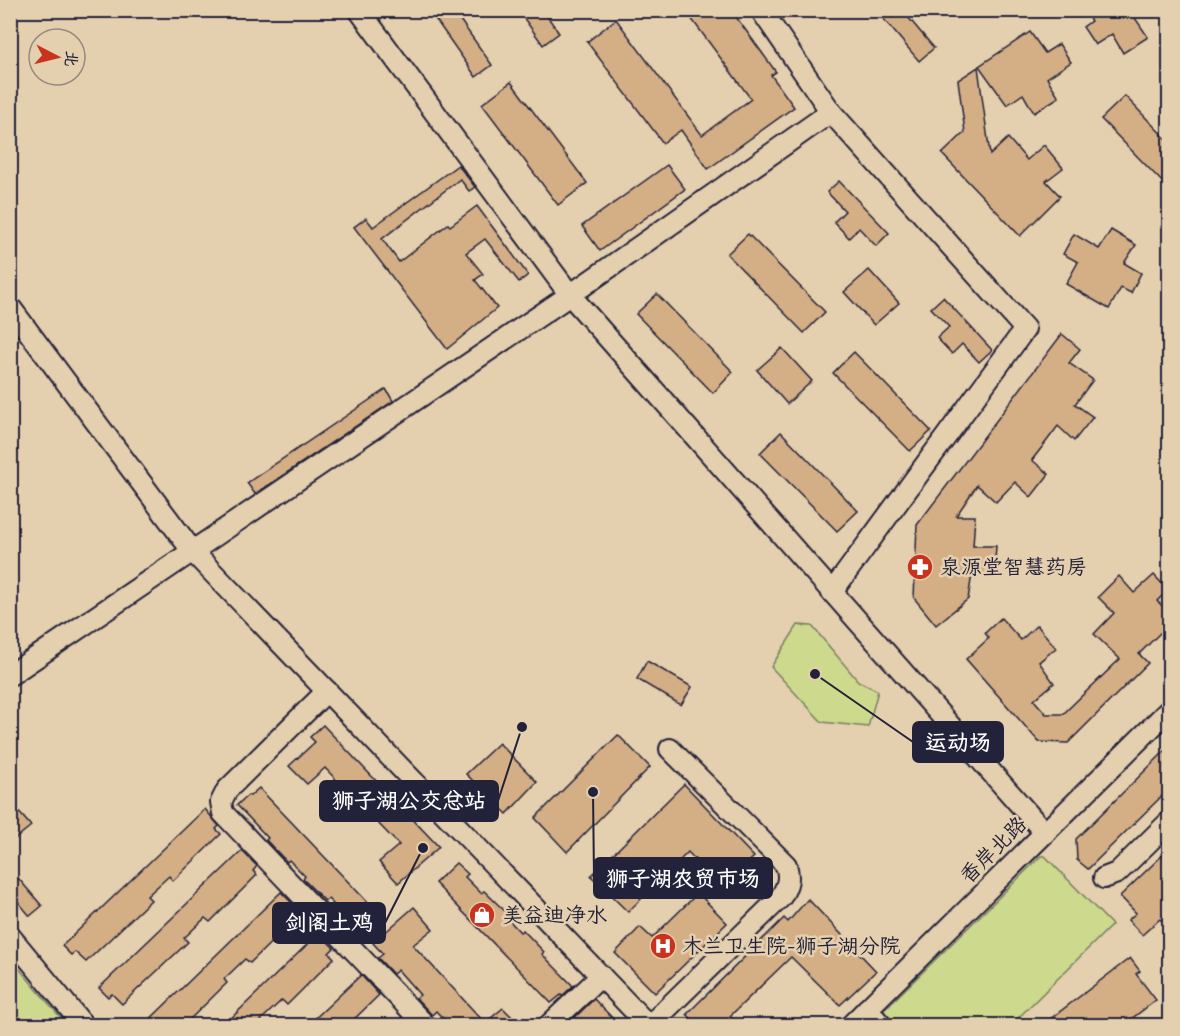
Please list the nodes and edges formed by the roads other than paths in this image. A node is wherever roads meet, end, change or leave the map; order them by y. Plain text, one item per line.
1 (359, 10) edge
2 (760, 10) edge
3 (831, 112) junction
4 (570, 295) junction
5 (10, 308) edge
6 (193, 552) junction
7 (832, 592) junction
8 (10, 675) edge
9 (327, 691) junction
10 (1170, 709) edge
11 (670, 749) dead end
12 (1170, 821) edge
13 (1045, 833) junction
14 (1104, 878) dead end
15 (10, 936) edge
16 (601, 976) junction
17 (867, 1009) junction
18 (84, 1026) edge
19 (426, 1026) edge
20 (548, 1026) edge
21 (649, 1026) edge
22 (850, 1026) edge
23 (882, 1026) edge

1 - 4 street
2 - 3 street
3 - 4 street
3 - 7 street
4 - 6 street
4 - 7 street
5 - 6 street
6 - 8 street
6 - 9 street
7 - 13 street
9 - 16 street
9 - 19 street
10 - 13 street, 香岸北路
11 - 21 street
12 - 14 street
13 - 17 street, 香岸北路
15 - 18 street
16 - 20 street
16 - 21 street
17 - 22 street, 香岸北路
17 - 23 street

